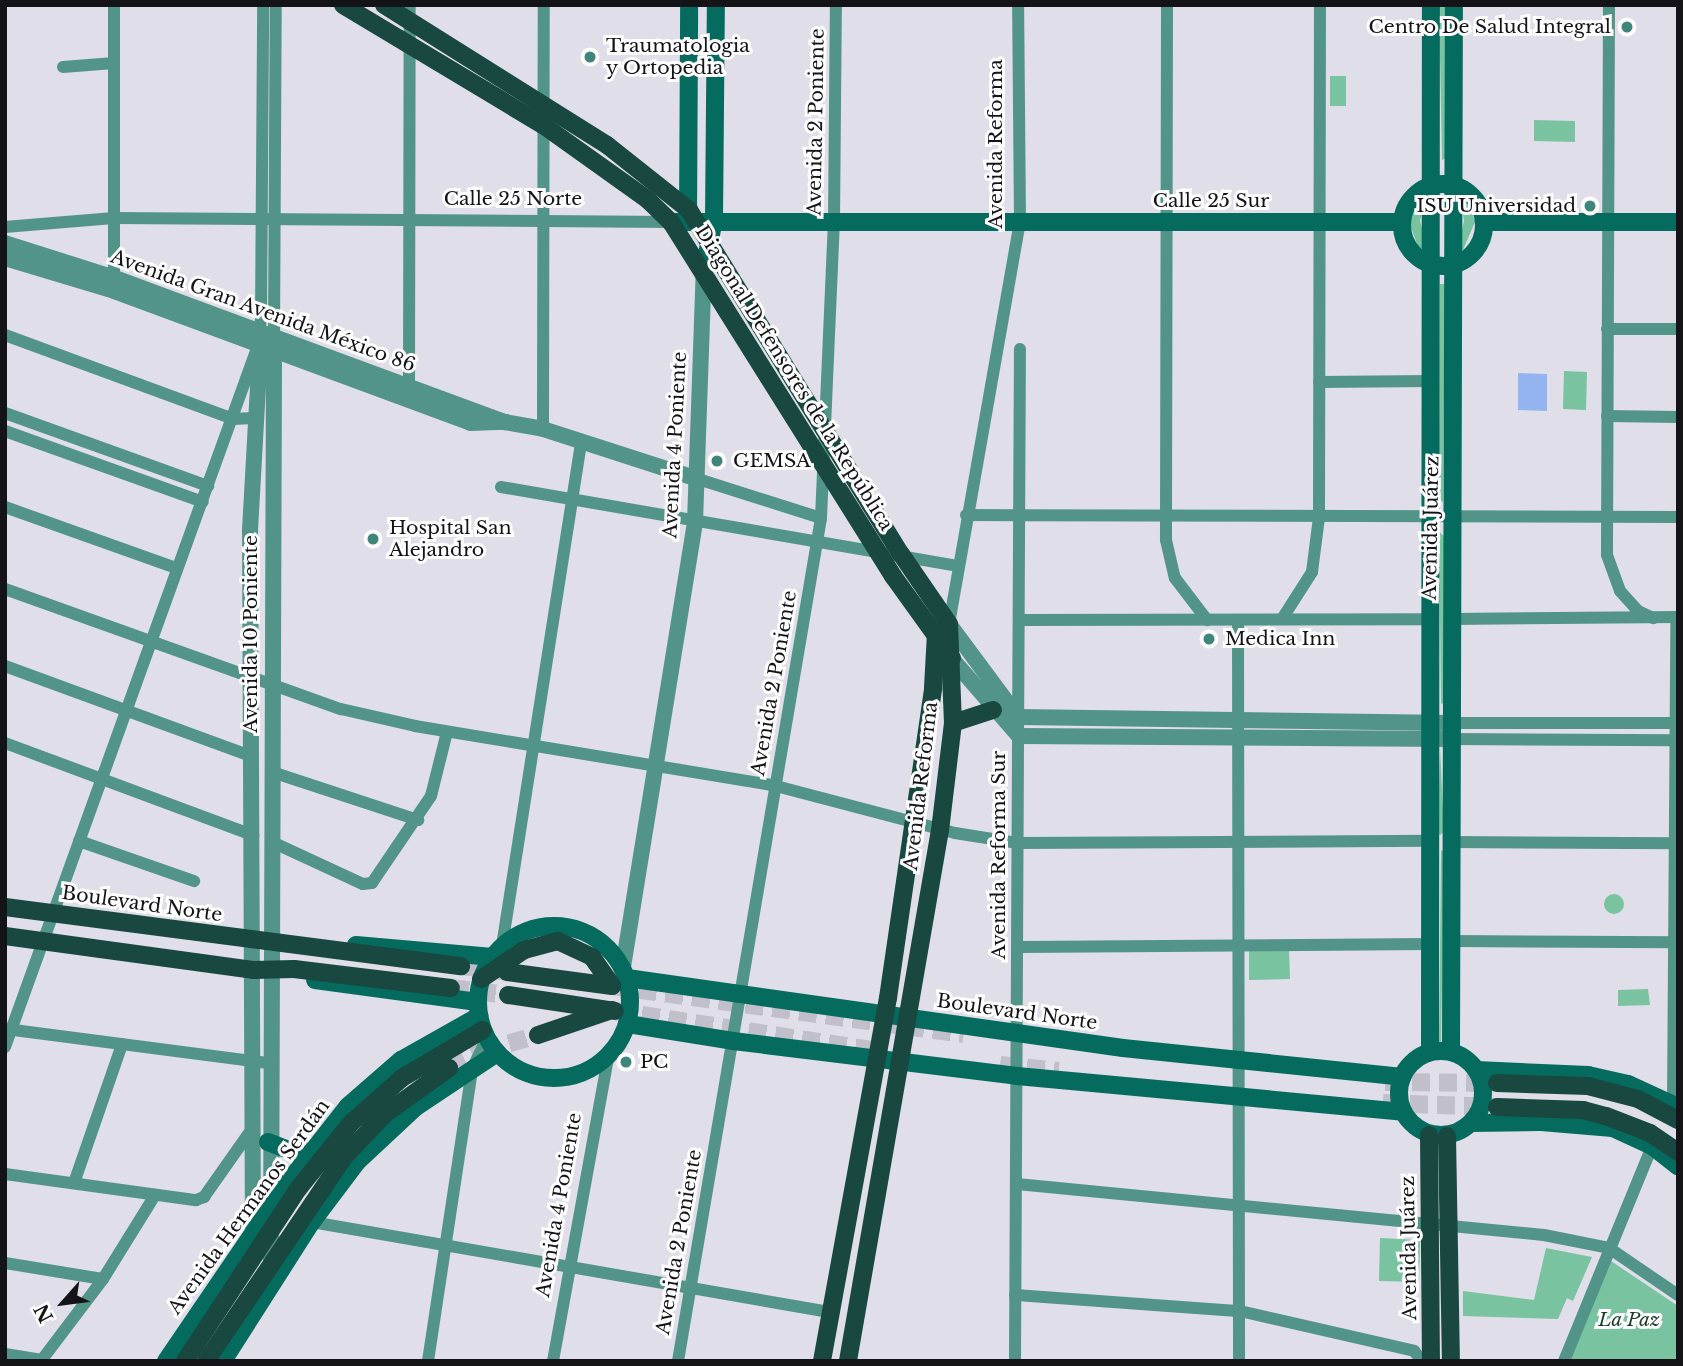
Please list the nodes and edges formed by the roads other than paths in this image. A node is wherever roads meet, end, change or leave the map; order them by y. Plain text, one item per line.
1 (114, 5) edge
2 (263, 5) edge
3 (276, 5) edge
4 (343, 5) edge
5 (384, 5) edge
6 (544, 5) edge
7 (689, 5) edge
8 (716, 5) edge
9 (836, 5) edge
10 (1018, 5) edge
11 (1167, 5) edge
12 (1320, 5) edge
13 (1431, 5) edge
14 (1454, 5) edge
15 (1609, 5) edge
16 (410, 14) edge
17 (410, 49) junction
18 (114, 63) junction
19 (63, 67) dead end
20 (543, 102) junction
21 (543, 125) junction
22 (1431, 184) junction
23 (1454, 185) junction
24 (114, 218) junction
25 (269, 219) junction
26 (409, 219) junction
27 (692, 219) junction
28 (542, 220) junction
29 (834, 221) junction
30 (1020, 221) junction
31 (1166, 222) junction
32 (1320, 222) junction
33 (1401, 222) junction
34 (1484, 222) junction
35 (1608, 222) junction
36 (1678, 222) edge
37 (5, 227) edge
38 (710, 242) junction
39 (5, 243) edge
40 (5, 258) edge
41 (1431, 265) junction
42 (1454, 265) junction
43 (704, 269) junction
44 (114, 284) junction
45 (1608, 329) junction
46 (1678, 329) edge
47 (5, 335) edge
48 (264, 341) junction
49 (1020, 349) dead end
50 (1431, 381) junction
51 (1319, 382) junction
52 (409, 393) junction
53 (5, 413) edge
54 (1607, 416) junction
55 (1678, 416) edge
56 (253, 418) junction
57 (233, 419) junction
58 (543, 429) junction
59 (5, 430) edge
60 (827, 435) junction
61 (581, 443) junction
62 (826, 466) junction
63 (698, 479) junction
64 (208, 486) junction
65 (501, 487) dead end
66 (570, 499) junction
67 (203, 502) junction
68 (5, 507) edge
69 (966, 515) junction
70 (1019, 516) junction
71 (1166, 516) junction
72 (1319, 517) junction
73 (1431, 517) junction
74 (1453, 517) junction
75 (1607, 517) junction
76 (1678, 517) edge
77 (821, 518) junction
78 (695, 522) junction
79 (818, 541) junction
80 (876, 550) junction
81 (901, 554) junction
82 (957, 566) junction
83 (176, 568) junction
84 (5, 589) edge
85 (936, 608) joint
86 (1677, 617) edge
87 (1653, 618) junction
88 (1282, 619) junction
89 (1451, 619) junction
90 (1019, 620) junction
91 (1207, 620) junction
92 (1431, 620) junction
93 (1238, 621) junction
94 (943, 631) junction
95 (151, 639) junction
96 (952, 659) junction
97 (5, 666) edge
98 (249, 678) junction
99 (271, 686) junction
100 (126, 710) junction
101 (993, 710) junction
102 (1018, 718) junction
103 (953, 723) junction
104 (1676, 723) edge
105 (1240, 729) junction
106 (1431, 731) junction
107 (1451, 731) junction
108 (447, 732) junction
109 (1018, 736) junction
110 (1676, 740) edge
111 (5, 743) edge
112 (531, 744) junction
113 (251, 756) junction
114 (657, 766) junction
115 (272, 772) junction
116 (101, 779) junction
117 (776, 786) junction
118 (418, 820) junction
119 (913, 820) junction
120 (940, 830) junction
121 (253, 835) junction
122 (1240, 840) junction
123 (79, 841) junction
124 (1430, 841) junction
125 (272, 842) junction
126 (1451, 842) junction
127 (1018, 843) junction
128 (1676, 843) edge
129 (194, 880) dead end
130 (5, 907) edge
131 (54, 913) junction
132 (5, 936) edge
133 (253, 940) junction
134 (44, 941) junction
135 (1450, 941) junction
136 (272, 942) junction
137 (1676, 942) edge
138 (1240, 943) junction
139 (1430, 944) junction
140 (1019, 947) junction
141 (497, 951) junction
142 (461, 966) tunnel mouth
143 (253, 970) junction
144 (271, 972) junction
145 (507, 972) tunnel mouth
146 (621, 977) junction
147 (481, 979) junction
148 (451, 988) tunnel mouth
149 (741, 993) junction
150 (508, 995) tunnel mouth
151 (618, 1015) junction
152 (884, 1015) junction
153 (906, 1018) junction
154 (485, 1028) junction
155 (8, 1030) edge
156 (1017, 1033) junction
157 (538, 1035) tunnel mouth
158 (733, 1041) junction
159 (122, 1044) junction
160 (1676, 1045) edge
161 (5, 1047) edge
162 (1430, 1052) junction
163 (1451, 1052) junction
164 (608, 1056) junction
165 (877, 1060) junction
166 (251, 1061) junction
167 (899, 1062) junction
168 (1241, 1062) junction
169 (268, 1063) junction
170 (449, 1068) tunnel mouth
171 (471, 1069) junction
172 (1476, 1070) junction
173 (1017, 1076) junction
174 (1402, 1077) junction
175 (1497, 1083) tunnel mouth
176 (1241, 1097) junction
177 (1497, 1107) tunnel mouth
178 (1676, 1110) edge
179 (1403, 1112) junction
180 (1472, 1122) junction
181 (249, 1133) junction
182 (1438, 1135) junction
183 (268, 1142) junction
184 (1652, 1146) junction
185 (310, 1152) junction
186 (1678, 1152) edge
187 (1678, 1167) edge
188 (5, 1174) edge
189 (74, 1183) junction
190 (1017, 1184) junction
191 (155, 1195) junction
192 (272, 1206) junction
193 (1241, 1207) junction
194 (302, 1223) junction
195 (1430, 1226) junction
196 (1448, 1226) junction
197 (271, 1228) junction
198 (252, 1233) junction
199 (448, 1247) junction
200 (1609, 1248) junction
201 (253, 1255) junction
202 (5, 1263) edge
203 (271, 1263) junction
204 (569, 1265) junction
205 (103, 1279) junction
206 (692, 1285) junction
207 (1015, 1295) junction
208 (1678, 1295) edge
209 (1240, 1311) junction
210 (829, 1312) junction
211 (5, 1354) edge
212 (41, 1360) edge
213 (166, 1361) edge
214 (186, 1361) edge
215 (206, 1361) edge
216 (223, 1361) edge
217 (428, 1361) edge
218 (553, 1361) edge
219 (678, 1361) edge
220 (822, 1361) edge
221 (848, 1361) edge
222 (1015, 1361) edge
223 (1239, 1361) edge
224 (1422, 1361) edge
225 (1431, 1361) edge
226 (1451, 1361) edge
227 (1564, 1361) edge

1 - 18 street
2 - 25 street, Avenida 10 Poniente
3 - 25 street, Avenida 10 Poniente
4 - 17 main road, Diagonal Defensores de la República
5 - 16 main road, Diagonal Defensores de la República
6 - 20 street
7 - 27 main road
8 - 27 main road
9 - 29 street, Avenida 2 Poniente
10 - 30 street, Avenida Reforma
11 - 31 street
12 - 32 street
13 - 22 main road, Avenida Juárez
14 - 23 main road, Avenida Juárez
15 - 35 street
16 - 17 street
16 - 20 main road, Diagonal Defensores de la República
17 - 21 main road, Diagonal Defensores de la República
17 - 26 street
18 - 19 street
18 - 24 street
20 - 21 street
20 - 27 main road, Diagonal Defensores de la República
21 - 27 main road, Diagonal Defensores de la República
21 - 28 street
22 - 23 main road
22 - 33 main road
22 - 41 main road, Avenida Juárez
23 - 34 main road
23 - 42 main road, Avenida Juárez
24 - 25 street, Calle 25 Norte
24 - 37 street, Calle 25 Norte
24 - 44 street
25 - 26 street, Calle 25 Norte
25 - 48 street, Avenida 10 Poniente
26 - 28 street, Calle 25 Norte
26 - 52 street
27 - 28 street, Calle 25 Norte
27 - 29 main road, Calle 25 Norte
27 - 38 main road, Diagonal Defensores de la República
27 - 43 main road, Diagonal Defensores de la República
28 - 58 street
29 - 30 main road, Calle 25 Norte
29 - 60 street, Avenida 2 Poniente
30 - 31 main road, Calle 25 Sur
30 - 69 street, Avenida Reforma
31 - 32 main road, Calle 25 Sur
31 - 71 street
32 - 33 main road, Calle 25 Sur
32 - 51 street
33 - 41 main road
34 - 35 main road
34 - 42 main road
35 - 36 main road
35 - 45 street
38 - 43 main road, Avenida 4 Poniente
38 - 60 main road, Diagonal Defensores de la República
39 - 44 street, Avenida Gran Avenida México 86
40 - 44 street, Avenida Gran Avenida México 86
41 - 42 main road
41 - 50 main road, Avenida Juárez
42 - 74 main road, Avenida Juárez
43 - 62 main road, Diagonal Defensores de la República
43 - 63 street, Avenida 4 Poniente
44 - 48 street, Avenida Gran Avenida México 86
45 - 46 street
45 - 54 street
47 - 57 street
48 - 52 street, Avenida Gran Avenida México 86
48 - 56 street, Avenida 10 Poniente
48 - 57 street
48 - 99 street, Avenida 10 Poniente
49 - 70 street, Avenida Reforma Sur
50 - 51 street
50 - 73 main road, Avenida Juárez
51 - 72 street
52 - 58 street, Avenida Gran Avenida México 86
53 - 64 street
54 - 55 street
54 - 75 street
56 - 57 street
56 - 98 street, Avenida 10 Poniente
57 - 64 street
58 - 61 street, Avenida Gran Avenida México 86
59 - 67 street
60 - 62 street, Avenida 2 Poniente
60 - 81 main road, Diagonal Defensores de la República
61 - 63 street, Avenida Gran Avenida México 86
61 - 66 street
62 - 77 street, Avenida 2 Poniente
62 - 80 main road, Diagonal Defensores de la República
63 - 77 street, Avenida Gran Avenida México 86
63 - 78 street, Avenida 4 Poniente
64 - 67 street
65 - 66 street
66 - 78 street
66 - 112 street
67 - 83 street
68 - 83 street
69 - 70 street
69 - 82 street, Avenida Reforma
70 - 71 street
70 - 90 street, Avenida Reforma Sur
71 - 72 street
71 - 91 street
72 - 73 street
72 - 88 street
73 - 74 street
73 - 92 main road, Avenida Juárez
74 - 75 street
74 - 89 main road, Avenida Juárez
75 - 76 street
75 - 87 street
77 - 79 street, Avenida 2 Poniente
78 - 79 street
78 - 114 street, Avenida 4 Poniente
79 - 80 street
79 - 117 street, Avenida 2 Poniente
80 - 81 street
80 - 94 main road, Diagonal Defensores de la República
81 - 82 street
81 - 85 main road, Diagonal Defensores de la República
82 - 94 street, Avenida Reforma
83 - 95 street
84 - 95 street
85 - 94 main road, Avenida Reforma
86 - 87 street
86 - 104 street
87 - 89 street
88 - 92 street
88 - 93 street
89 - 107 main road, Avenida Juárez
90 - 91 street
90 - 102 street, Avenida Reforma Sur
91 - 93 street
92 - 106 main road, Avenida Juárez
93 - 105 street
94 - 96 main road, Diagonal Defensores de la República
94 - 102 street, Diagonal Defensores de la República
94 - 119 main road, Avenida Reforma
95 - 98 street
95 - 100 street
96 - 101 street, Diagonal Defensores de la República
96 - 103 main road, Avenida Reforma
97 - 100 street
98 - 99 street
98 - 113 street, Avenida 10 Poniente
99 - 108 street
99 - 115 street, Avenida 10 Poniente
100 - 113 street
100 - 116 street
101 - 103 main road
101 - 109 street, Diagonal Defensores de la República
102 - 105 street
102 - 109 street, Avenida Reforma Sur
103 - 120 main road, Avenida Reforma
104 - 107 street
104 - 110 street
105 - 106 street
105 - 109 street
105 - 122 street
106 - 107 street
106 - 124 main road, Avenida Juárez
107 - 110 street
107 - 126 main road, Avenida Juárez
108 - 112 street
108 - 118 street
109 - 127 street, Avenida Reforma Sur
110 - 128 street
111 - 116 street
112 - 114 street
112 - 141 street
113 - 121 street, Avenida 10 Poniente
114 - 117 street
114 - 146 street, Avenida 4 Poniente
115 - 118 street
115 - 125 street, Avenida 10 Poniente
116 - 121 street
116 - 123 street
117 - 119 street
117 - 149 street, Avenida 2 Poniente
118 - 125 street
119 - 120 street
119 - 152 main road, Avenida Reforma
120 - 127 street
120 - 153 main road, Avenida Reforma
121 - 133 street, Avenida 10 Poniente
122 - 124 street
122 - 127 street
122 - 138 street
123 - 129 street
123 - 131 street
124 - 139 main road, Avenida Juárez
125 - 136 street, Avenida 10 Poniente
126 - 128 street
126 - 135 main road, Avenida Juárez
127 - 140 street, Avenida Reforma Sur
128 - 137 street
130 - 131 main road, Boulevard Norte
131 - 133 main road, Boulevard Norte
131 - 134 street
132 - 134 main road
133 - 136 main road, Boulevard Norte
133 - 143 street, Avenida 10 Poniente
134 - 143 main road
134 - 155 street
135 - 137 street
135 - 163 main road, Avenida Juárez
136 - 141 main road, Boulevard Norte
136 - 142 main road, Boulevard Norte
136 - 144 street, Avenida 10 Poniente
137 - 160 street
138 - 139 street
138 - 140 street
138 - 168 street
139 - 162 main road, Avenida Juárez
140 - 156 street, Avenida Reforma Sur
141 - 146 main road
141 - 147 main road
143 - 144 main road
143 - 166 street, Avenida 10 Poniente
144 - 148 main road
144 - 154 main road
144 - 169 street, Avenida 10 Poniente
145 - 146 main road, Boulevard Norte
146 - 147 main road
146 - 149 main road, Boulevard Norte
146 - 151 main road
147 - 154 main road
149 - 152 main road, Boulevard Norte
149 - 158 street, Avenida 2 Poniente
150 - 151 main road
151 - 157 main road
151 - 158 main road
151 - 164 main road
152 - 153 main road, Boulevard Norte
152 - 165 main road, Avenida Reforma
153 - 156 main road, Boulevard Norte
153 - 167 main road, Avenida Reforma
154 - 164 main road
154 - 171 main road
154 - 185 main road, Avenida Hermanos Serdán
154 - 197 main road
155 - 159 street
155 - 161 street
156 - 168 main road, Boulevard Norte
156 - 173 street, Avenida Reforma Sur
158 - 165 main road
158 - 206 street, Avenida 2 Poniente
159 - 166 street
159 - 189 street
160 - 178 street
162 - 163 main road
162 - 174 main road
163 - 172 main road
164 - 204 street, Avenida 4 Poniente
165 - 167 main road
165 - 210 main road, Avenida Reforma
166 - 169 street
166 - 181 street, Avenida 10 Poniente
167 - 173 main road
167 - 221 main road, Avenida Reforma
168 - 174 main road, Boulevard Norte
168 - 176 street
169 - 183 street, Avenida 10 Poniente
170 - 194 main road
171 - 194 main road
171 - 199 street
172 - 178 main road
172 - 180 main road
173 - 176 main road
173 - 190 street, Avenida Reforma Sur
174 - 179 main road
175 - 178 main road
176 - 179 main road
176 - 193 street
177 - 186 main road
179 - 182 main road
180 - 182 main road
180 - 184 main road
181 - 191 street
181 - 198 street, Avenida 10 Poniente
182 - 195 main road, Avenida Juárez
182 - 196 main road, Avenida Juárez
183 - 185 main road
183 - 192 street, Avenida 10 Poniente
184 - 187 main road
184 - 200 street
185 - 192 main road, Avenida Hermanos Serdán
188 - 189 street
189 - 191 street
190 - 193 street
190 - 207 street, Avenida Reforma Sur
191 - 205 street
192 - 197 street, Avenida 10 Poniente
192 - 198 main road, Avenida Hermanos Serdán
193 - 195 street
193 - 209 street
194 - 199 street
194 - 203 main road
194 - 216 main road
195 - 196 street
195 - 225 main road, Avenida Juárez
196 - 200 street
196 - 226 main road, Avenida Juárez
197 - 201 main road
197 - 203 street, Avenida 10 Poniente
198 - 201 street, Avenida 10 Poniente
198 - 213 main road, Avenida Hermanos Serdán
199 - 204 street
199 - 217 street
200 - 208 street
200 - 227 street
201 - 214 main road
202 - 205 street
203 - 215 main road
204 - 206 street
204 - 218 street, Avenida 4 Poniente
205 - 212 street
206 - 210 street
206 - 219 street, Avenida 2 Poniente
207 - 209 street
207 - 222 street, Avenida Reforma Sur
209 - 223 street
209 - 224 street
210 - 220 main road, Avenida Reforma
211 - 212 street

